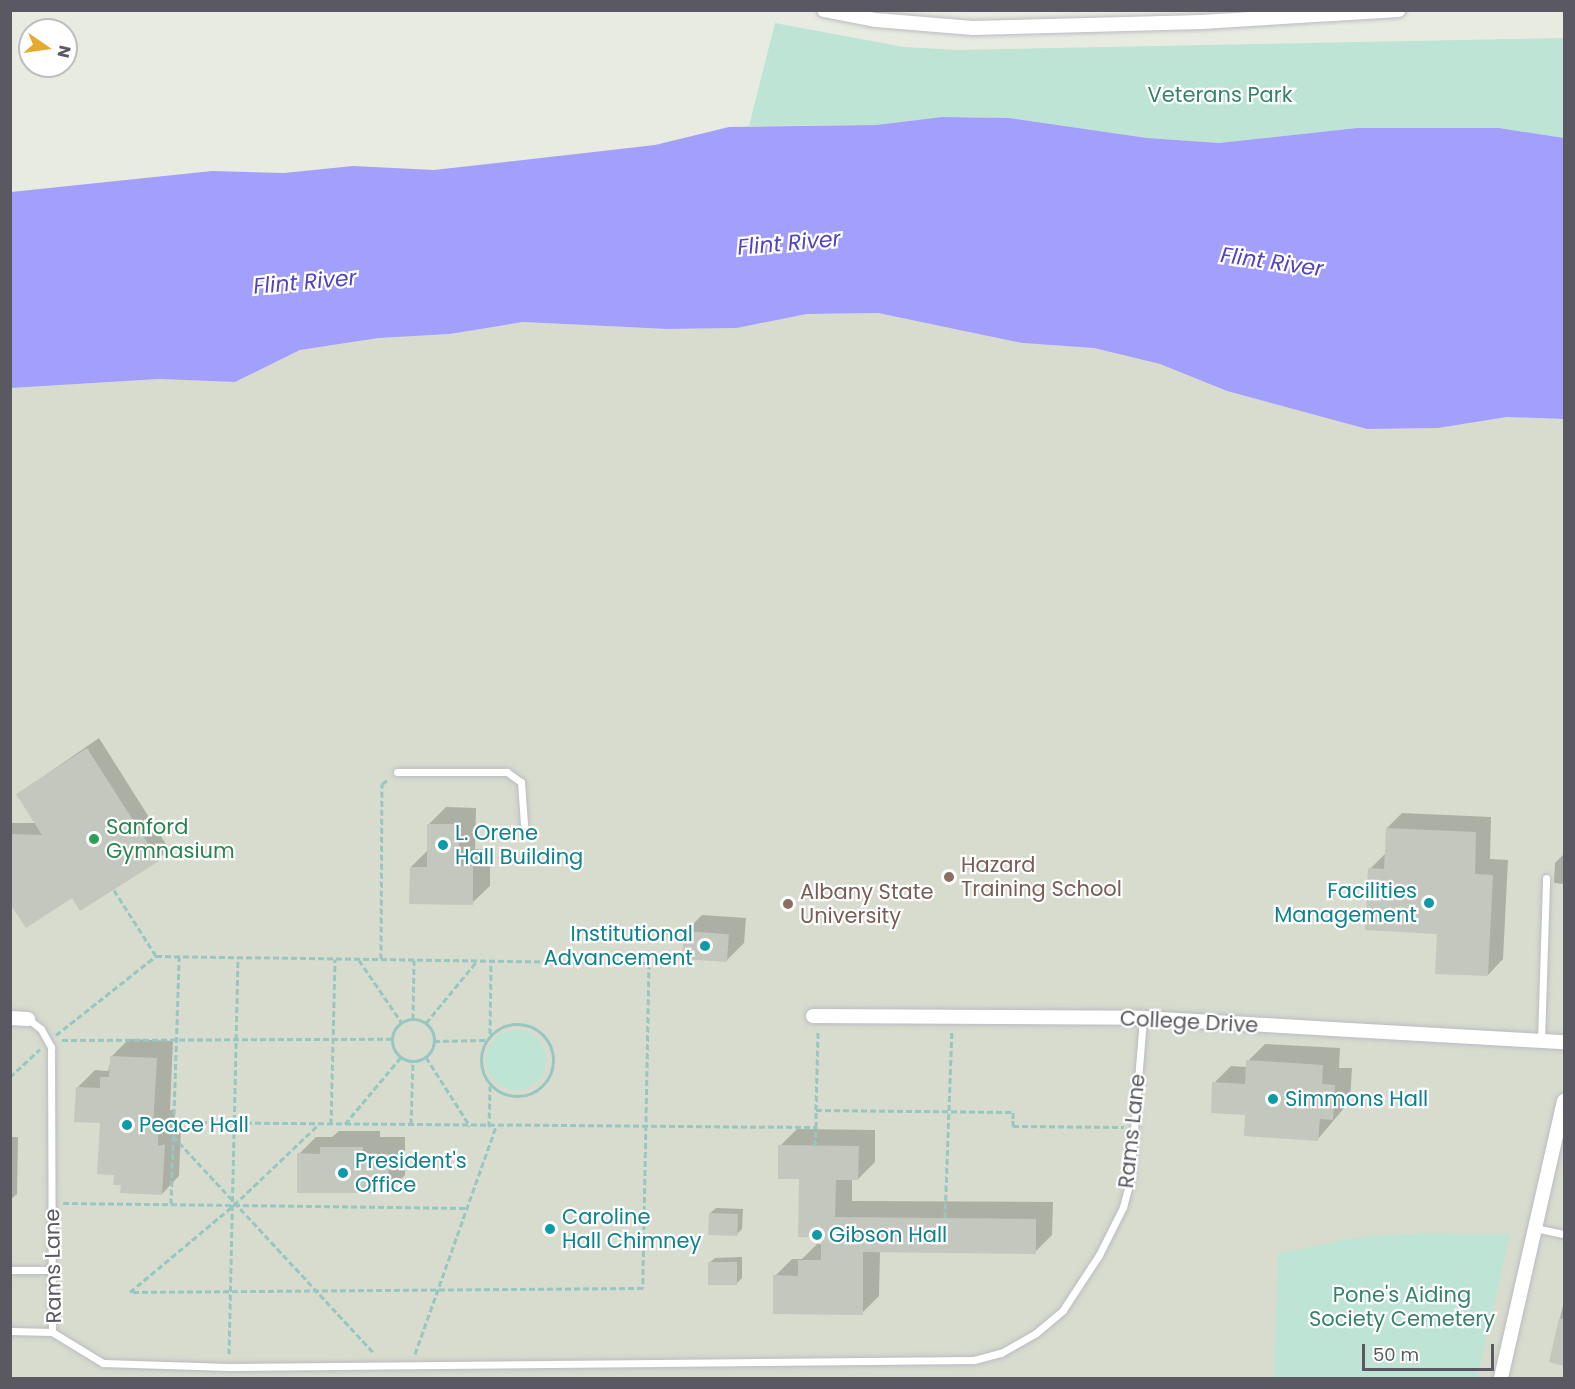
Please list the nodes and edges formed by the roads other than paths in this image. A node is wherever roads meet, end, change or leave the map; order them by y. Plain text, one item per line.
1 (824, 10) edge
2 (1399, 10) edge
3 (1328, 13) edge
4 (398, 772) road end
5 (524, 824) dead end
6 (1546, 879) dead end
7 (815, 1016) road end
8 (10, 1018) edge
9 (1143, 1018) junction
10 (28, 1019) joint
11 (1541, 1041) junction
12 (1564, 1042) edge
13 (1564, 1101) edge
14 (1535, 1228) junction
15 (1564, 1234) edge
16 (10, 1270) edge
17 (52, 1270) junction
18 (10, 1331) edge
19 (52, 1332) junction
20 (1501, 1378) edge

1 - 3 street
2 - 3 street
4 - 5 lane
6 - 11 lane
7 - 9 street, College Drive
8 - 10 street
9 - 11 street, College Drive
9 - 19 lane, Rams Lane
10 - 17 lane, Rams Lane
11 - 12 street, College Drive
13 - 14 street
14 - 15 lane
14 - 20 street
16 - 17 lane
17 - 19 lane, Rams Lane
18 - 19 lane

